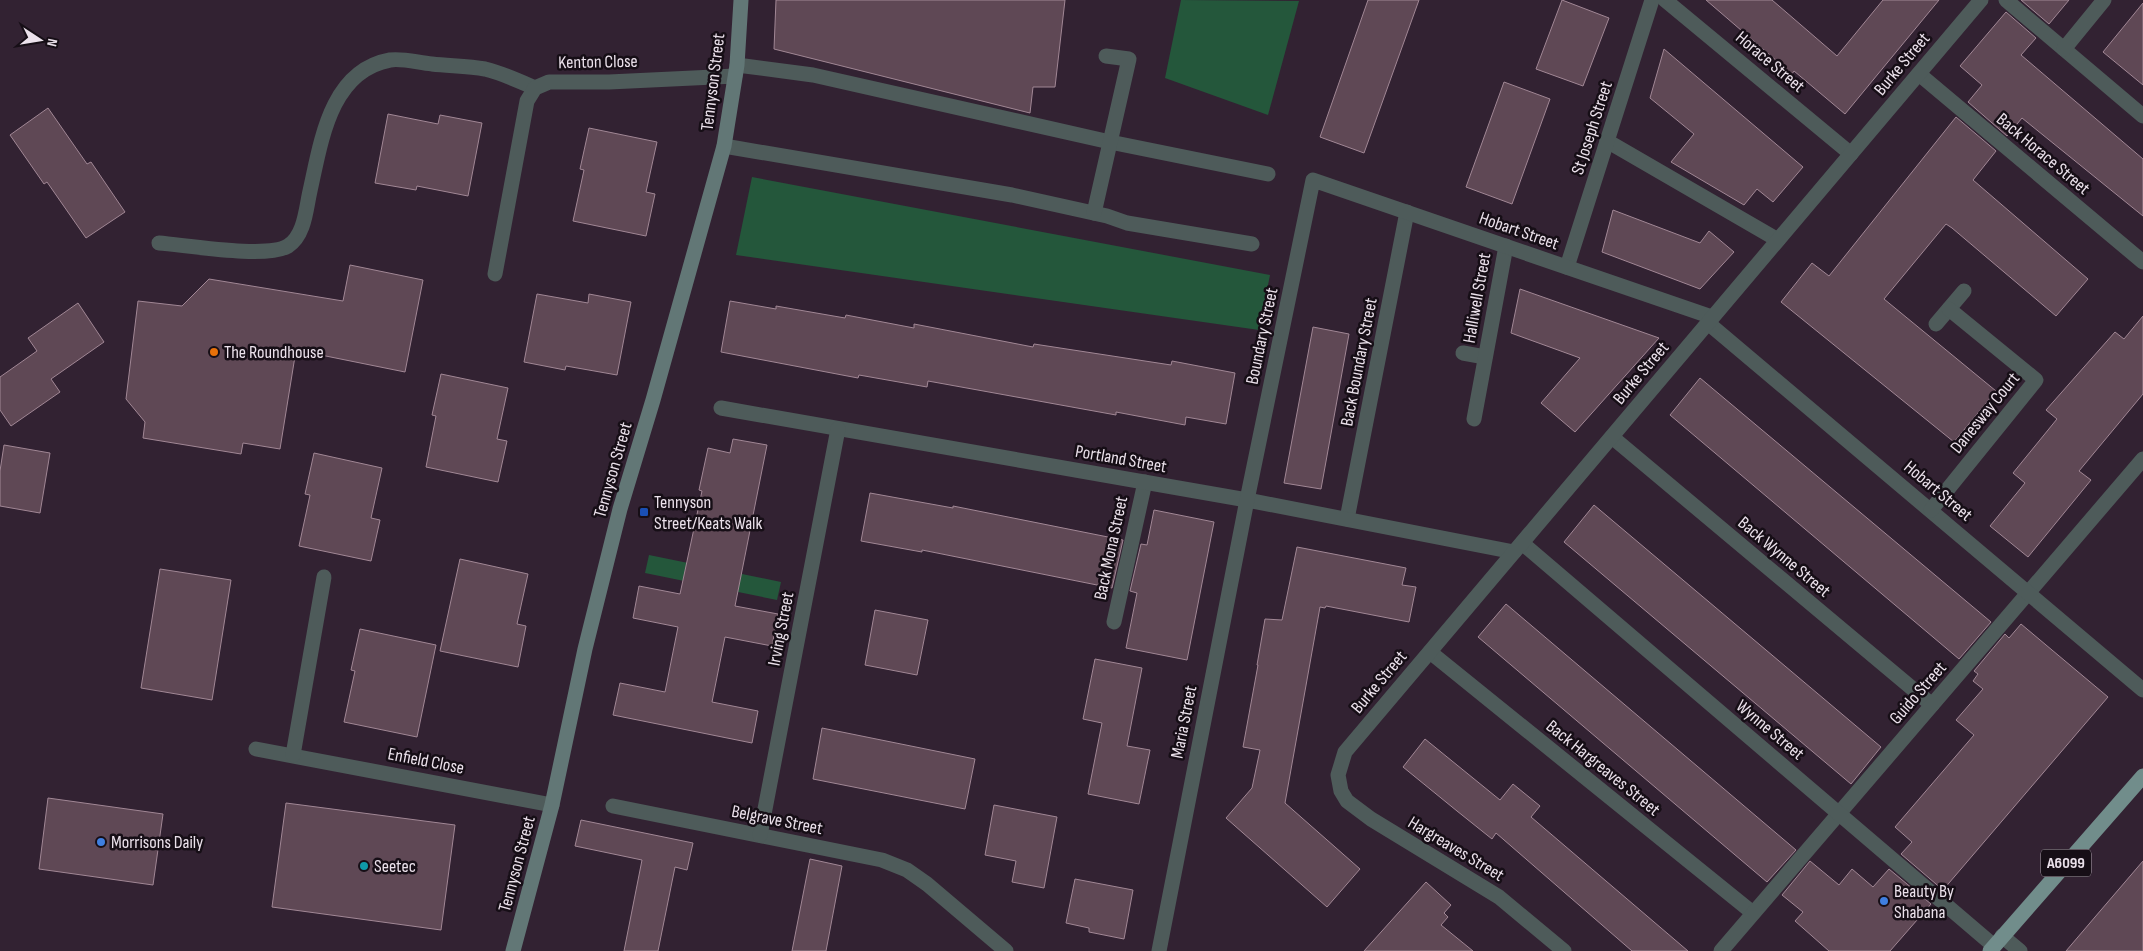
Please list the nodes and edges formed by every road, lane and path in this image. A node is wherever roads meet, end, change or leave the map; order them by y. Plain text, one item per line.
1 (741, 0) edge
2 (1652, 0) edge
3 (1665, 0) edge
4 (1981, 0) edge
5 (2006, 0) edge
6 (2104, 0) edge
7 (2064, 49) junction
8 (1106, 56) dead end
9 (736, 70) junction
10 (1919, 74) junction
11 (535, 88) junction
12 (2143, 116) edge
13 (1607, 141) junction
14 (1110, 142) junction
15 (724, 146) junction
16 (1851, 154) junction
17 (1268, 174) dead end
18 (1313, 180) joint
19 (1407, 212) junction
20 (1094, 213) junction
21 (1778, 240) junction
22 (159, 243) dead end
23 (1252, 244) dead end
24 (1506, 246) junction
25 (2143, 262) edge
26 (1567, 267) junction
27 (495, 274) dead end
28 (1964, 291) dead end
29 (1949, 309) junction
30 (1710, 320) junction
31 (1936, 324) dead end
32 (1463, 353) dead end
33 (1485, 357) junction
34 (721, 408) dead end
35 (1474, 419) dead end
36 (838, 429) junction
37 (1612, 437) junction
38 (2143, 459) edge
39 (1145, 482) junction
40 (1247, 500) junction
41 (1931, 510) junction
42 (1347, 519) junction
43 (1518, 548) junction
44 (324, 577) dead end
45 (2029, 592) junction
46 (1114, 622) dead end
47 (1430, 652) junction
48 (2143, 690) edge
49 (1932, 705) junction
50 (256, 749) dead end
51 (293, 755) junction
52 (1338, 775) joint
53 (2143, 776) edge
54 (552, 805) junction
55 (613, 806) dead end
56 (1839, 814) junction
57 (760, 835) junction
58 (1753, 914) junction
59 (1995, 944) edge
60 (513, 951) edge
61 (1006, 951) edge
62 (1159, 951) edge
63 (1564, 951) edge
64 (1721, 951) edge
65 (2020, 951) edge

1 - 9 street, Tennyson Street
2 - 13 street, St Joseph Street
3 - 16 street, Horace Street
4 - 10 street, Burke Street
5 - 7 street
6 - 7 street
7 - 12 street
8 - 14 street
9 - 11 street, Kenton Close
9 - 14 street, Kenton Close
9 - 15 street, Tennyson Street
10 - 16 street, Burke Street
10 - 25 street, Back Horace Street
11 - 22 street
11 - 27 street
13 - 21 street
13 - 26 street, St Joseph Street
14 - 17 street, Kenton Close
14 - 20 street
15 - 20 street
15 - 54 street, Tennyson Street
16 - 21 street, Burke Street
18 - 19 street, Hobart Street
18 - 40 street, Boundary Street
19 - 24 street, Hobart Street
19 - 42 street, Back Boundary Street
20 - 23 street
21 - 30 street, Burke Street
24 - 26 street, Hobart Street
24 - 33 street, Halliwell Street
26 - 30 street, Hobart Street
28 - 29 street
29 - 31 street
29 - 41 street, Danesway Court
30 - 37 street, Burke Street
30 - 41 street, Hobart Street
32 - 33 street, Halliwell Street
33 - 35 street, Halliwell Street
34 - 36 street, Portland Street
36 - 39 street, Portland Street
36 - 57 street, Irving Street
37 - 43 street, Burke Street
37 - 49 street, Back Wynne Street
38 - 45 street, Guido Street
39 - 40 street, Portland Street
39 - 46 street, Back Mona Street
40 - 42 street, Portland Street
40 - 62 street, Maria Street
41 - 45 street, Hobart Street
42 - 43 street, Portland Street
43 - 47 street, Burke Street
43 - 56 street, Wynne Street
44 - 51 street
45 - 48 street, Hobart Street
45 - 49 street, Guido Street
47 - 52 street, Burke Street
47 - 58 street, Back Hargreaves Street
49 - 56 street, Guido Street
50 - 51 street, Enfield Close
51 - 54 street, Enfield Close
52 - 63 street, Hargreaves Street
53 - 59 main road, A6099
54 - 60 street, Tennyson Street
55 - 57 street, Belgrave Street
56 - 58 street, Guido Street
56 - 59 street, Wynne Street
57 - 61 street, Belgrave Street
58 - 64 street, Guido Street
59 - 65 street, Wynne Street

